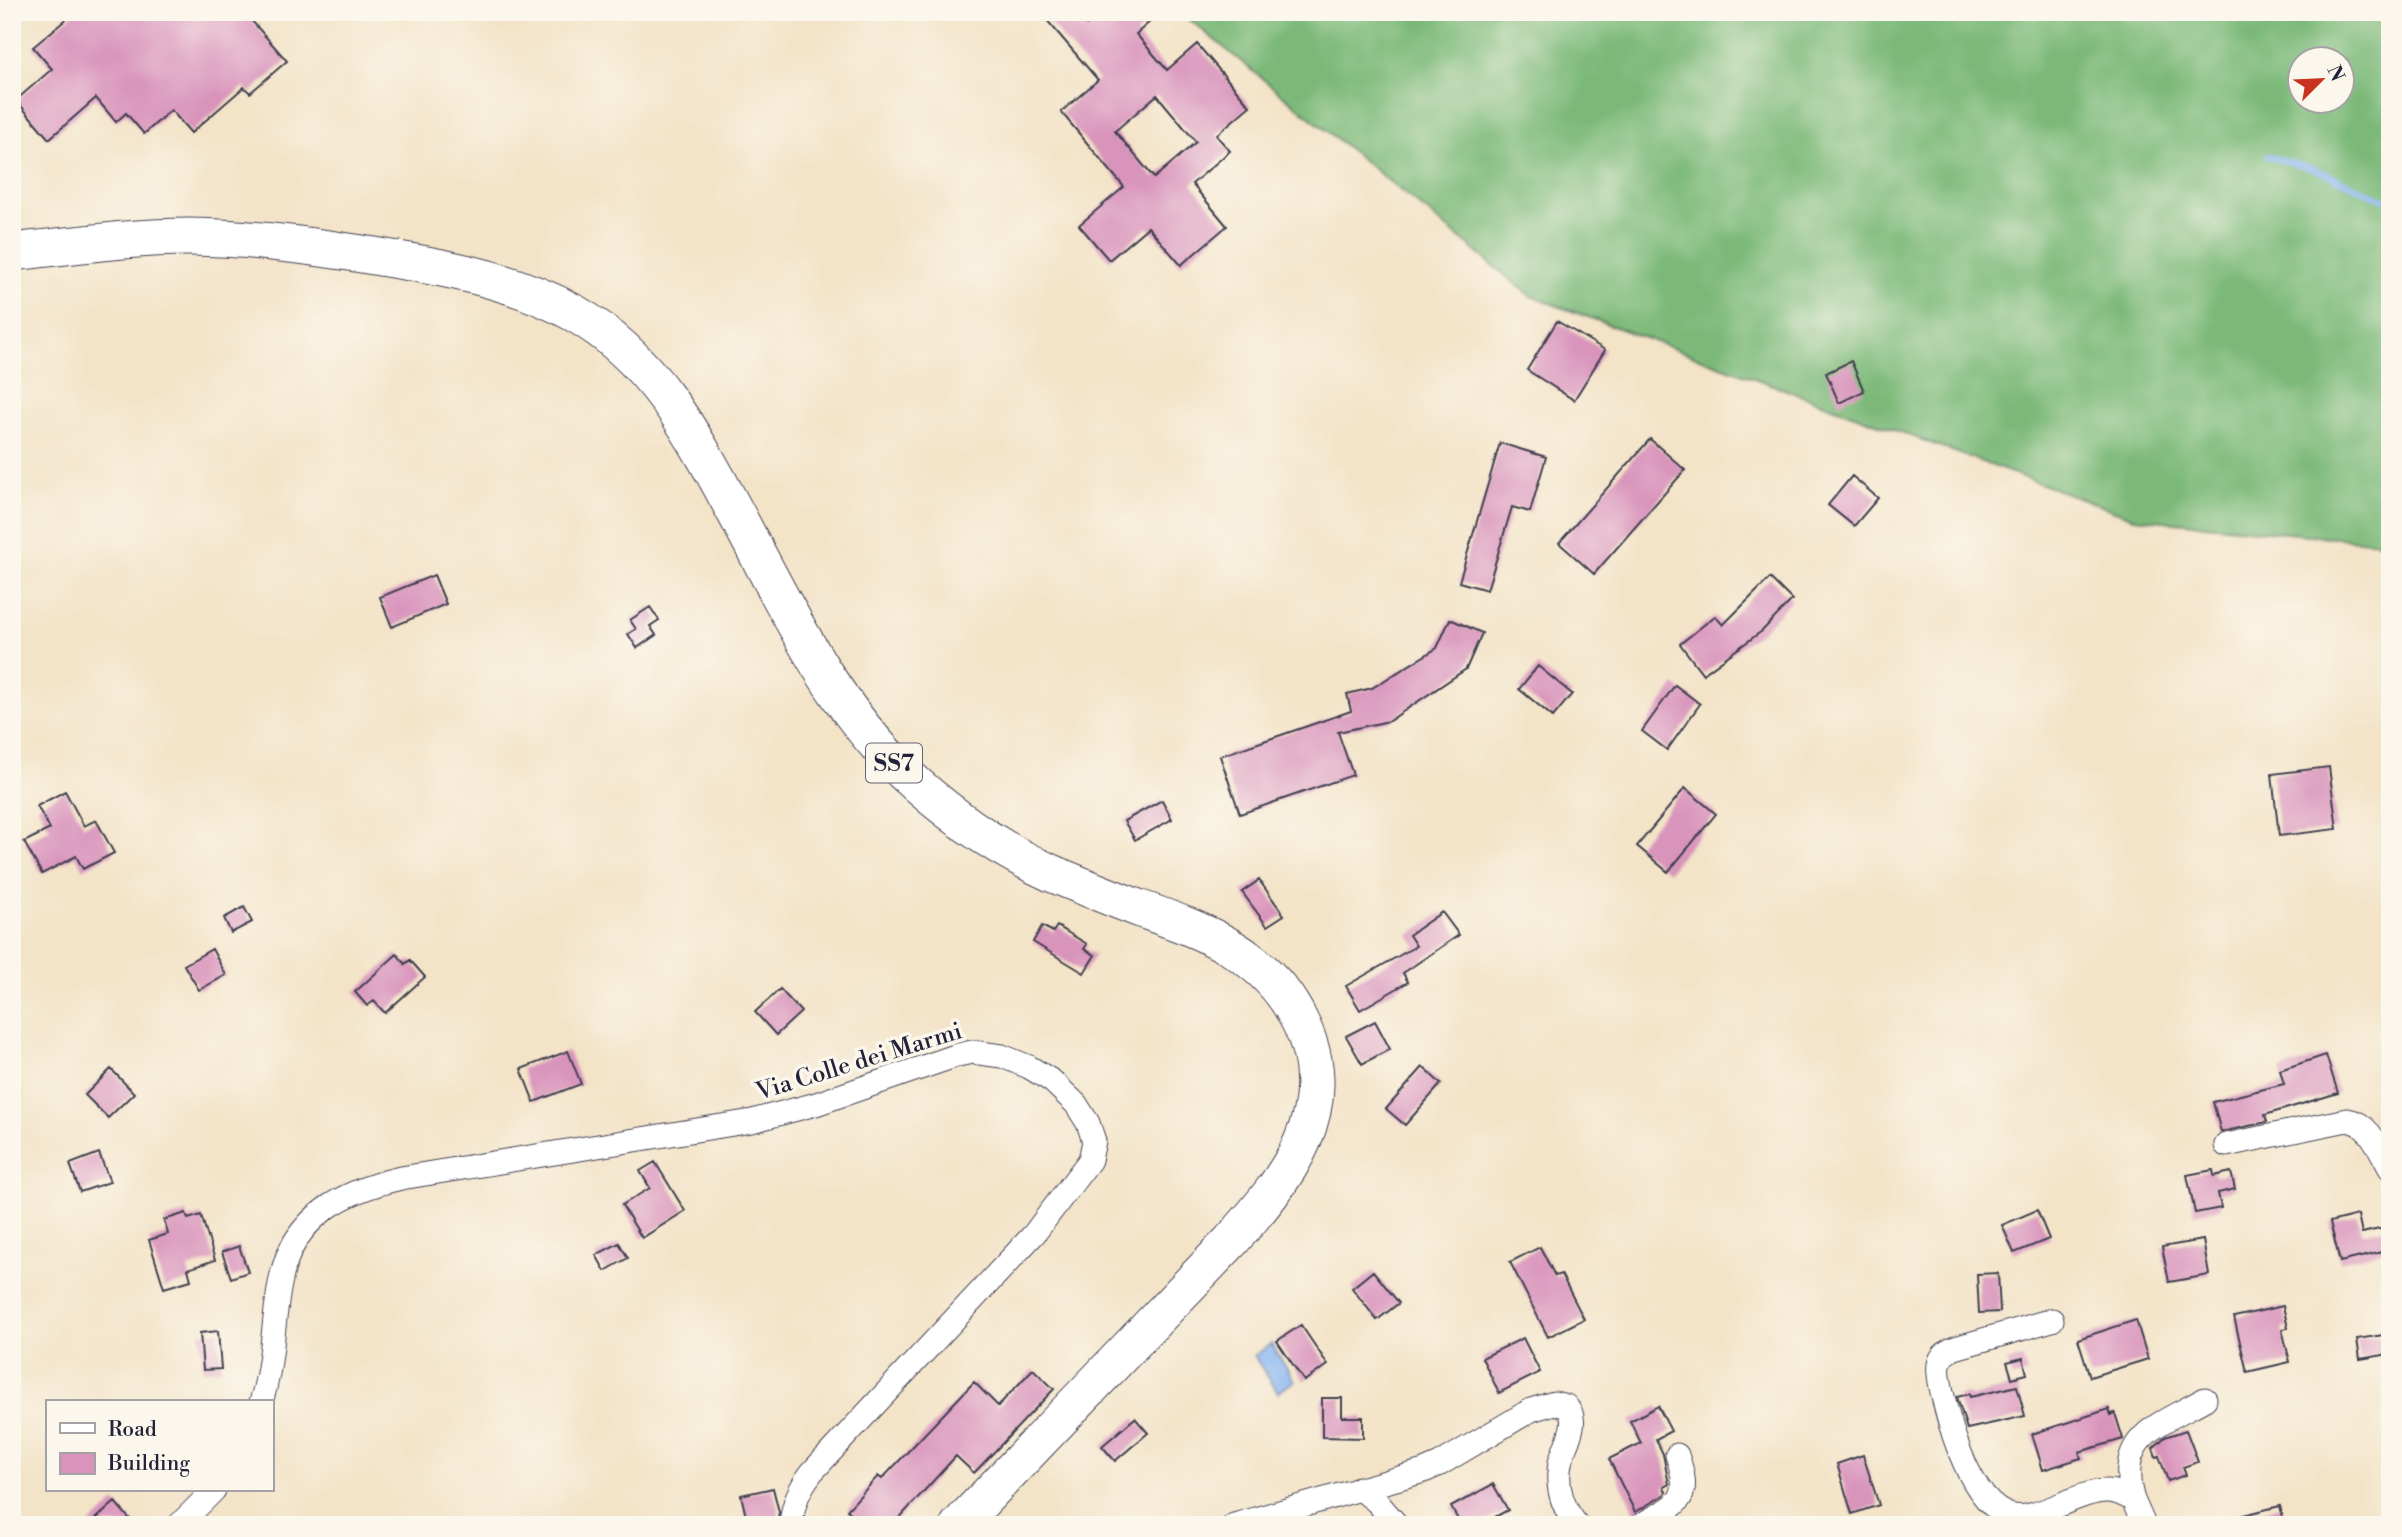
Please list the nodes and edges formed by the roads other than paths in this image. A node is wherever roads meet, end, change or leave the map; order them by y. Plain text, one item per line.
1 (12, 252) edge
2 (2226, 1145) dead end
3 (2390, 1168) edge
4 (2052, 1320) dead end
5 (2205, 1399) dead end
6 (262, 1400) edge
7 (1678, 1455) dead end
8 (1359, 1488) junction
9 (212, 1492) edge
10 (2133, 1500) junction
11 (179, 1525) edge
12 (791, 1525) edge
13 (960, 1525) edge
14 (1234, 1525) edge
15 (1397, 1525) edge
16 (1577, 1525) edge
17 (1641, 1525) edge
18 (2144, 1525) edge

1 - 13 main road, SS7
2 - 3 street
4 - 10 street
5 - 10 street
6 - 12 street, Via Colle dei Marmi
7 - 17 street
8 - 14 street
8 - 15 street
8 - 16 street
9 - 11 street
10 - 18 street

